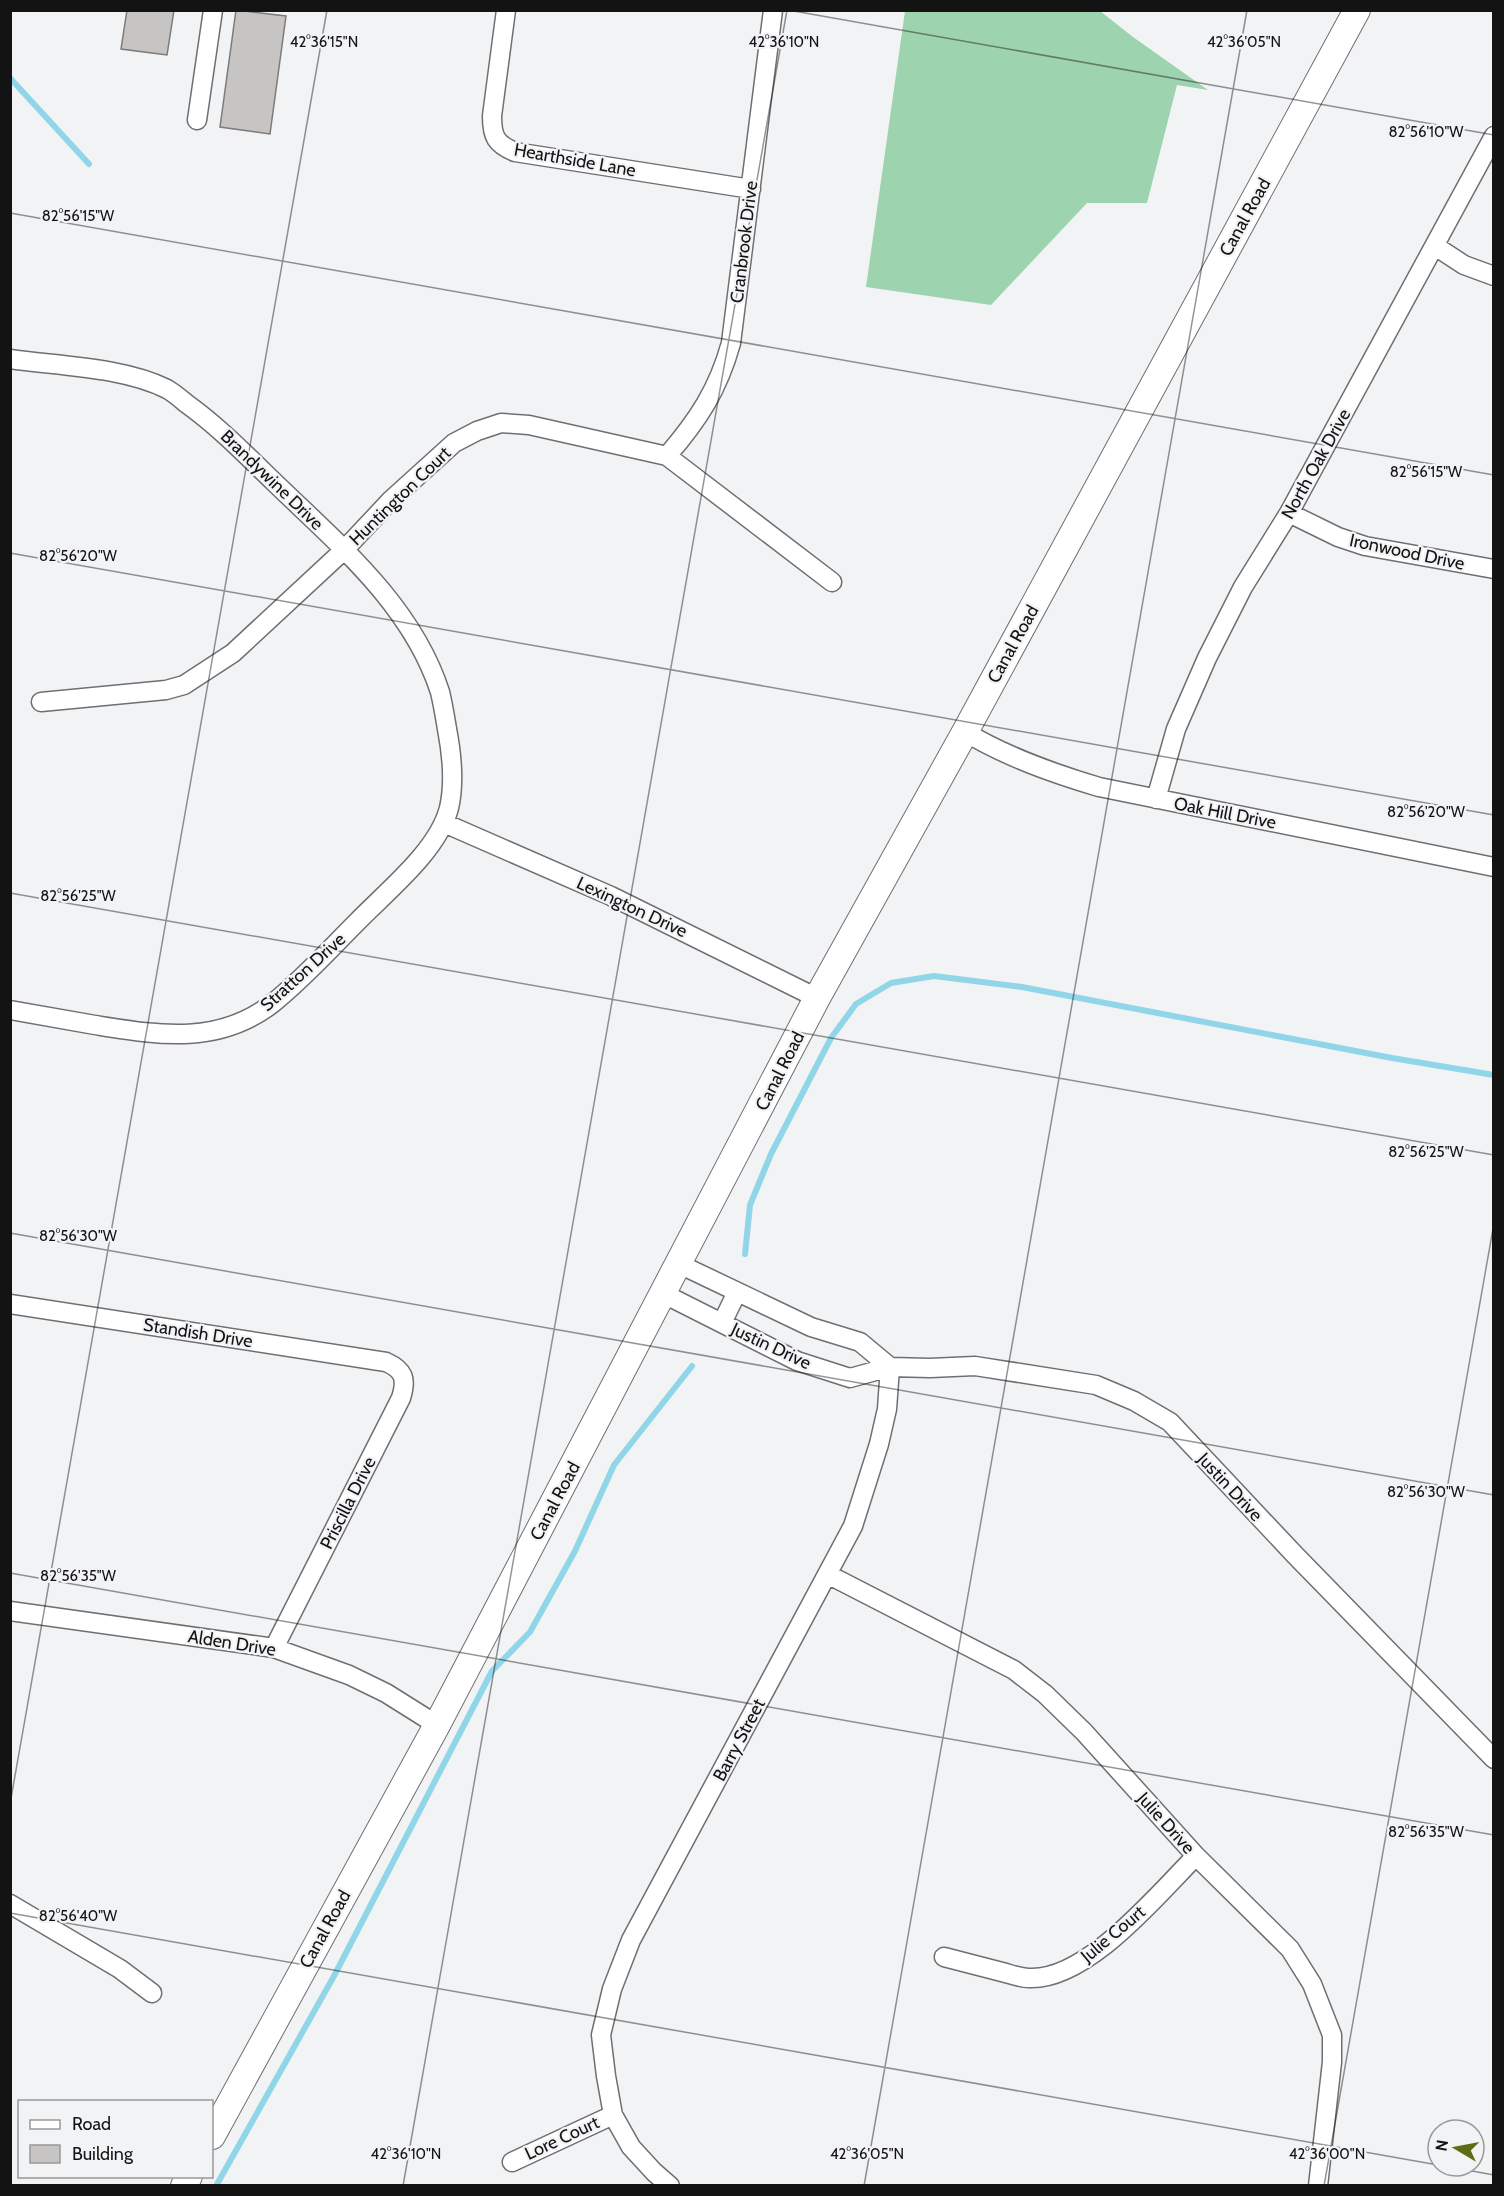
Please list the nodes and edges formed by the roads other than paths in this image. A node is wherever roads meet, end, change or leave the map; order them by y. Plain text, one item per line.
1 (213, 10) edge
2 (506, 10) edge
3 (773, 10) edge
4 (1357, 10) edge
5 (197, 120) dead end
6 (1494, 136) edge
7 (751, 189) junction
8 (1434, 246) junction
9 (1494, 276) edge
10 (10, 359) edge
11 (667, 456) junction
12 (1289, 513) junction
13 (344, 550) junction
14 (1494, 569) edge
15 (832, 582) dead end
16 (41, 702) dead end
17 (965, 732) junction
18 (1156, 799) junction
19 (444, 823) junction
20 (1494, 867) edge
21 (817, 998) junction
22 (10, 1010) edge
23 (680, 1264) junction
24 (737, 1292) junction
25 (664, 1294) junction
26 (10, 1304) edge
27 (722, 1323) junction
28 (386, 1362) joint
29 (890, 1367) junction
30 (828, 1575) junction
31 (10, 1611) edge
32 (274, 1648) junction
33 (437, 1725) junction
34 (1494, 1759) edge
35 (1196, 1856) junction
36 (10, 1904) edge
37 (944, 1957) dead end
38 (152, 1993) dead end
39 (613, 2115) junction
40 (213, 2134) edge
41 (512, 2162) dead end
42 (670, 2186) edge
43 (1318, 2186) edge

1 - 5 street
2 - 7 street, Hearthside Lane
3 - 7 street, Cranbrook Drive
4 - 17 street, Canal Road
6 - 8 street, North Oak Drive
7 - 11 street, Cranbrook Drive
8 - 9 street
8 - 12 street, North Oak Drive
10 - 13 street, Brandywine Drive
11 - 13 street, Huntington Court
11 - 15 street, Huntington Court
12 - 14 street, Ironwood Drive
12 - 18 street, North Oak Drive
13 - 16 street, Huntington Court
13 - 19 street, Brandywine Drive
17 - 18 street, Oak Hill Drive
17 - 21 street, Canal Road
18 - 20 street, Oak Hill Drive
19 - 21 street, Lexington Drive
19 - 22 street, Stratton Drive
21 - 23 street, Canal Road
23 - 24 street, Justin Drive
23 - 25 street, Canal Road
24 - 27 street, Justin Drive
24 - 29 street, Justin Drive
25 - 27 street, Justin Drive
25 - 33 street, Canal Road
26 - 28 street, Standish Drive
27 - 29 street, Justin Drive
28 - 32 street, Priscilla Drive
29 - 30 street, Barry Street
29 - 34 street, Justin Drive
30 - 35 street, Julie Drive
30 - 39 street, Barry Street
31 - 32 street, Alden Drive
32 - 33 street, Alden Drive
33 - 40 street, Canal Road
35 - 37 street, Julie Court
35 - 43 street, Julie Drive
36 - 38 street
39 - 41 street, Lore Court
39 - 42 street

